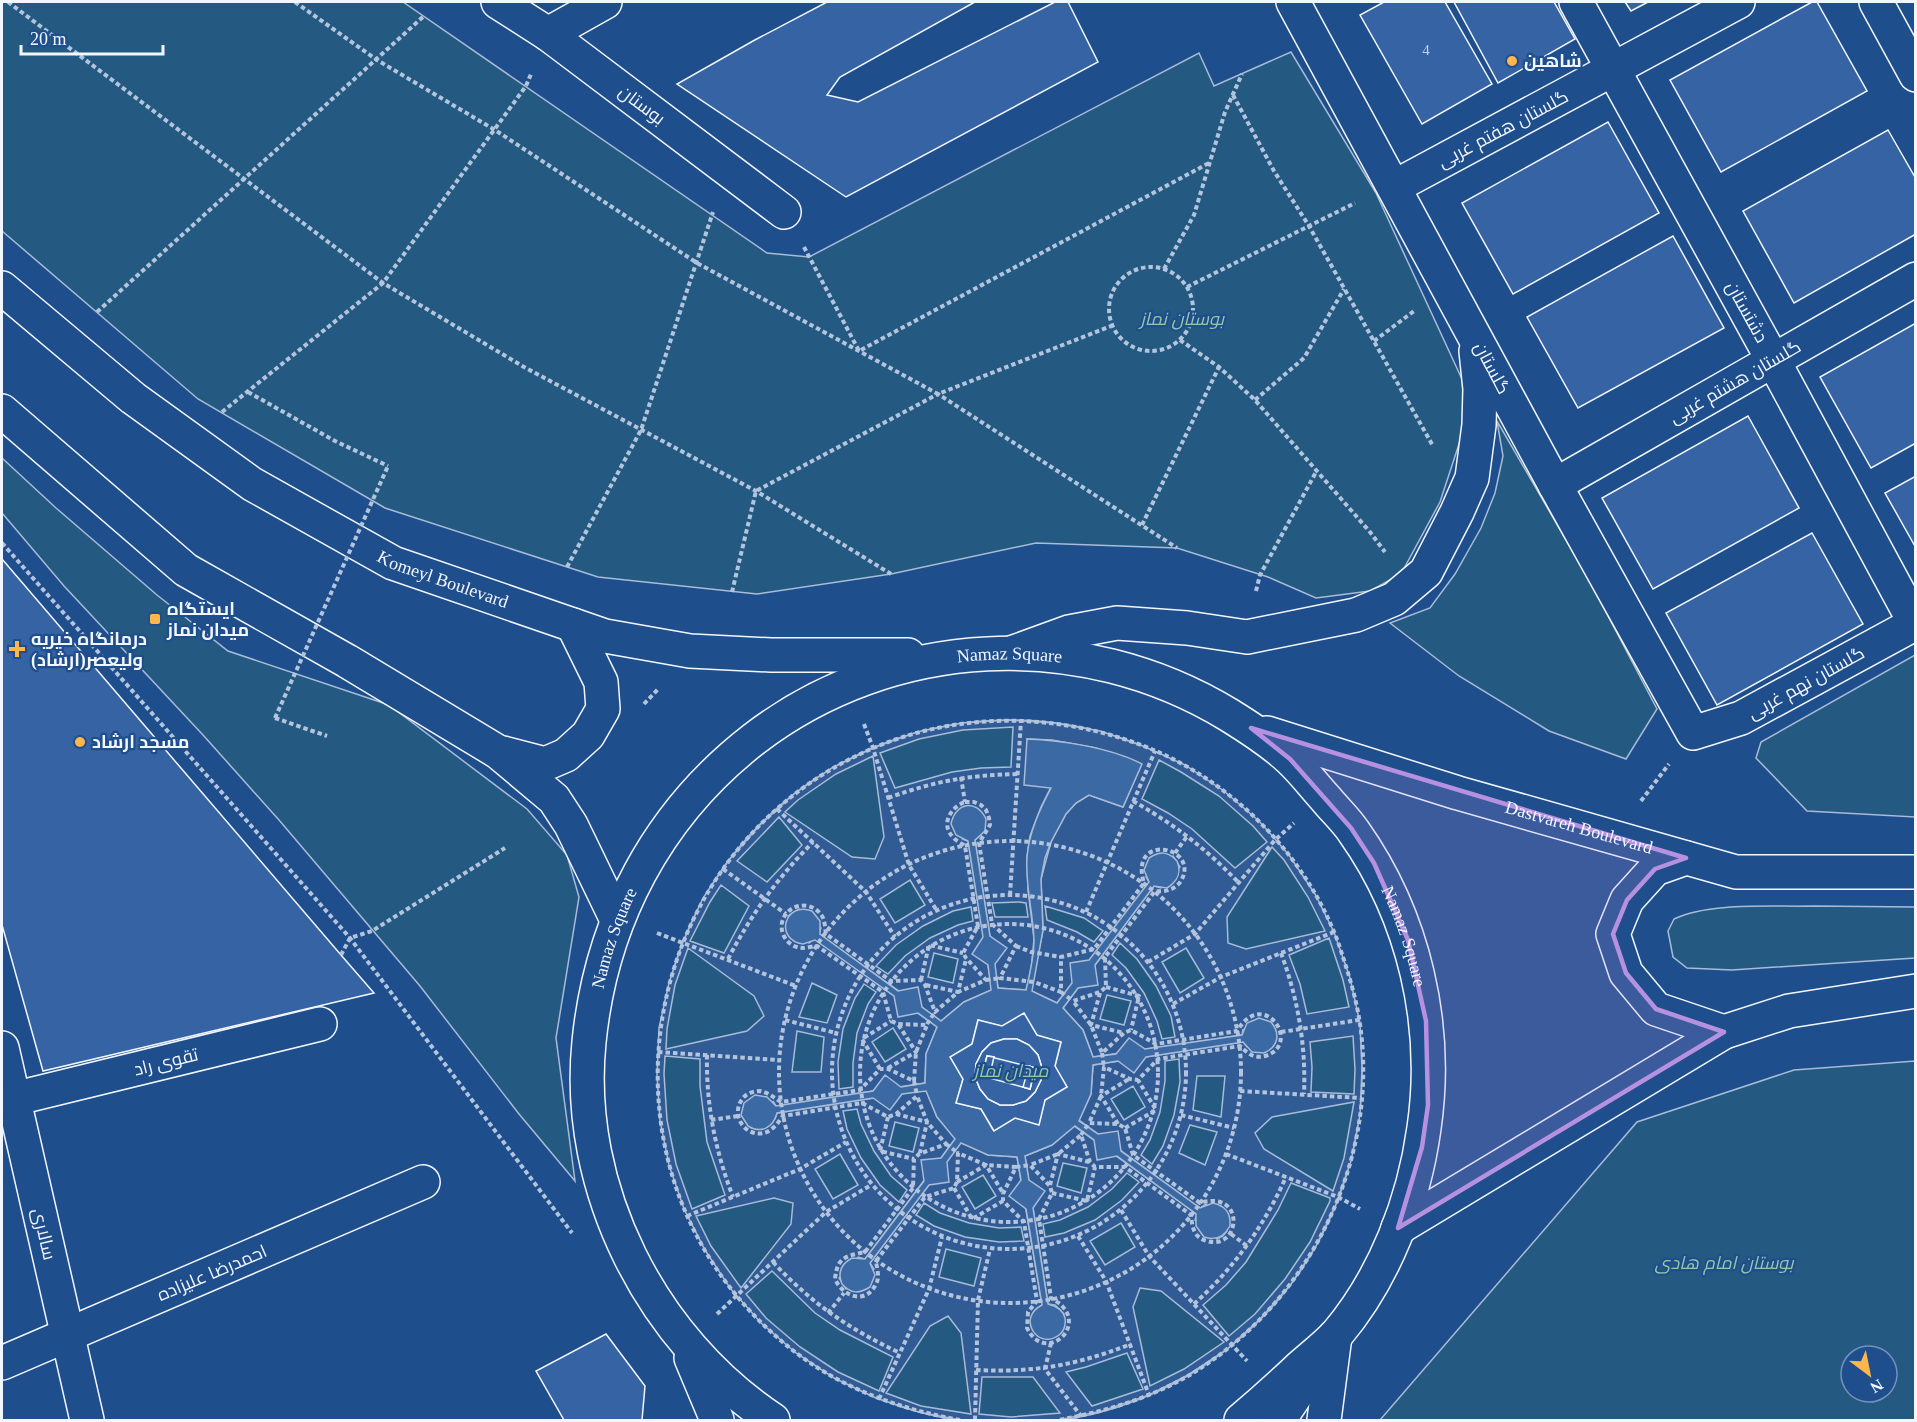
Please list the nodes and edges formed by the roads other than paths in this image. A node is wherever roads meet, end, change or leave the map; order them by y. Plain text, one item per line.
1 (498, 2) edge
2 (605, 2) edge
3 (1293, 2) edge
4 (1576, 2) edge
5 (1737, 2) edge
6 (1876, 2) edge
7 (548, 34) junction
8 (1614, 69) junction
9 (1916, 75) edge
10 (1394, 187) junction
11 (784, 212) road end
12 (1916, 279) edge
13 (2, 288) edge
14 (1474, 334) junction
15 (1773, 360) junction
16 (3, 414) edge
17 (1555, 485) junction
18 (1915, 623) edge
19 (573, 625) junction
20 (1014, 652) junction
21 (964, 655) junction
22 (1251, 728) junction
23 (1693, 733) joint
24 (498, 752) junction
25 (1686, 858) junction
26 (1916, 872) edge
27 (617, 920) junction
28 (1916, 991) edge
29 (320, 1024) dead end
30 (1724, 1032) junction
31 (2, 1048) edge
32 (12, 1099) junction
33 (423, 1182) dead end
34 (1398, 1228) junction
35 (67, 1336) junction
36 (1335, 1336) junction
37 (685, 1342) junction
38 (2, 1363) edge
39 (1277, 1405) edge
40 (87, 1420) edge
41 (717, 1420) edge
42 (773, 1420) edge
43 (1241, 1420) edge
44 (1324, 1420) edge

1 - 7 main road, بوستان
2 - 7 main road
3 - 10 main road, گلستان
4 - 8 main road, دشتستان
5 - 8 main road, گلستان هفتم غربی
6 - 9 main road
7 - 11 main road, بوستان
8 - 10 main road, گلستان هفتم غربی
8 - 15 main road, دشتستان
10 - 14 main road, گلستان
12 - 15 main road, گلستان هشتم غربی
13 - 19 main road, Komeyl Boulevard
14 - 17 main road, گلستان
14 - 20 main road
15 - 17 main road, گلستان هشتم غربی
15 - 18 main road, دشتستان
16 - 24 main road
17 - 23 main road, گلستان
18 - 23 main road, گلستان نهم غربی
19 - 21 main road, Komeyl Boulevard
19 - 24 main road
20 - 21 main road, Namaz Square
20 - 22 main road, Namaz Square
21 - 27 main road, Namaz Square
22 - 25 main road, Dastvareh Boulevard
22 - 34 main road, Namaz Square
24 - 27 main road
25 - 26 main road, Dastvareh Boulevard
25 - 30 main road
27 - 37 main road, Namaz Square
28 - 30 main road
29 - 32 main road, تقوی راد
30 - 34 main road
31 - 32 main road, سالاری
32 - 35 main road, سالاری
33 - 35 main road, احمدرضا علیزاده
34 - 36 main road, Namaz Square
35 - 38 main road, احمدرضا علیزاده
35 - 40 main road, سالاری
36 - 39 main road, Namaz Square
36 - 44 main road
37 - 41 main road
37 - 42 main road, Namaz Square
39 - 43 main road

